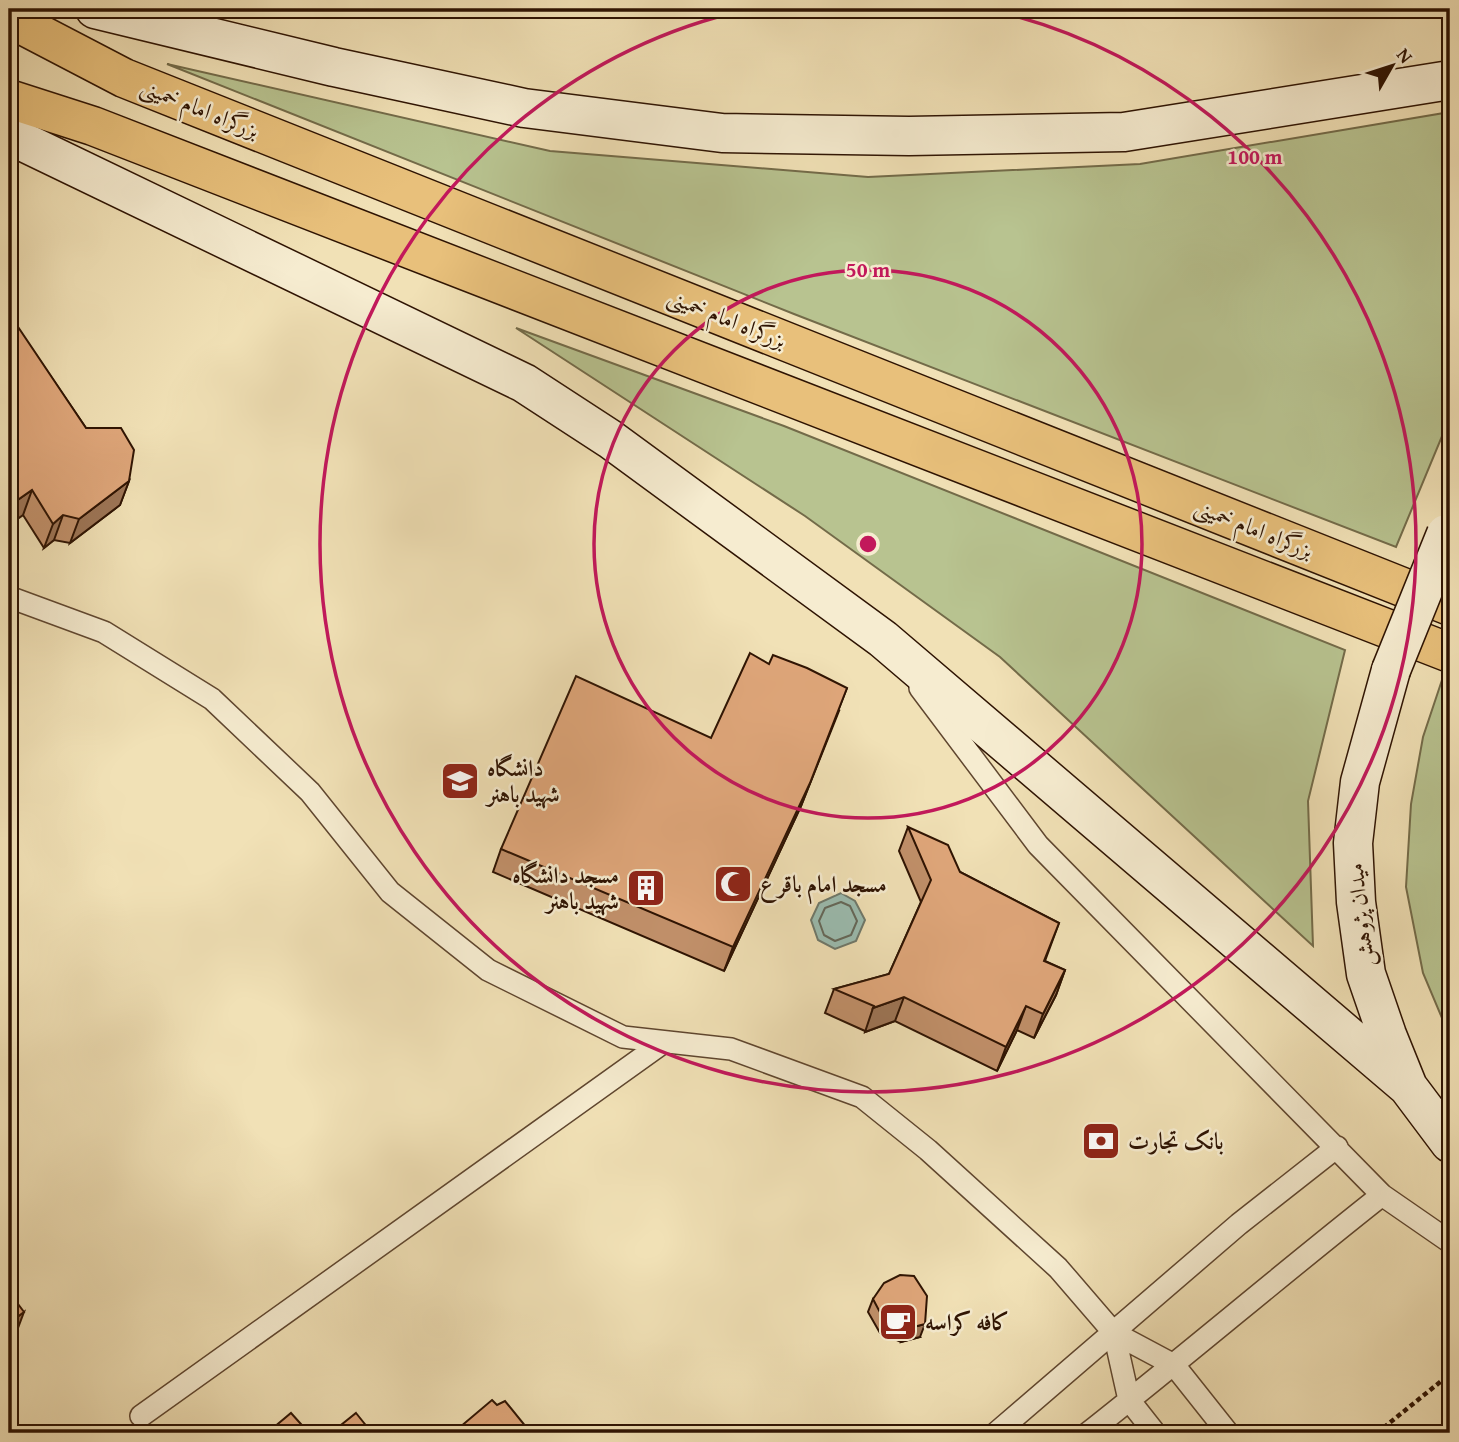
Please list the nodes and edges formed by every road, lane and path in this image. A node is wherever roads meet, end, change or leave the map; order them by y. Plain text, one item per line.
1 (94, 9) edge
2 (9, 18) edge
3 (1450, 80) edge
4 (9, 99) edge
5 (9, 135) edge
6 (1448, 530) edge
7 (9, 597) edge
8 (1450, 606) edge
9 (883, 639) junction
10 (1450, 653) edge
11 (664, 1042) junction
12 (1408, 1087) junction
13 (1450, 1143) edge
14 (1337, 1147) junction
15 (1382, 1195) junction
16 (1450, 1242) edge
17 (1114, 1333) junction
18 (1174, 1365) junction
19 (1450, 1374) edge
20 (1129, 1401) junction
21 (141, 1416) dead end
22 (996, 1433) edge
23 (1088, 1433) edge
24 (1155, 1433) edge
25 (1228, 1433) edge
26 (1377, 1433) edge

1 - 3 main road
2 - 8 highway, بزرگراه امام خمینی
4 - 10 highway, بزرگراه امام خمینی
5 - 9 main road
6 - 12 main road, میدان پژوهش, bridge
7 - 11 lane
9 - 12 main road
9 - 14 lane
11 - 17 lane
11 - 21 lane
12 - 13 main road, میدان پژوهش
14 - 15 lane
14 - 17 lane
15 - 16 lane
15 - 18 lane
17 - 18 lane
17 - 20 lane
17 - 22 lane
18 - 20 lane
18 - 25 lane
19 - 26 path
20 - 23 lane
20 - 24 lane

